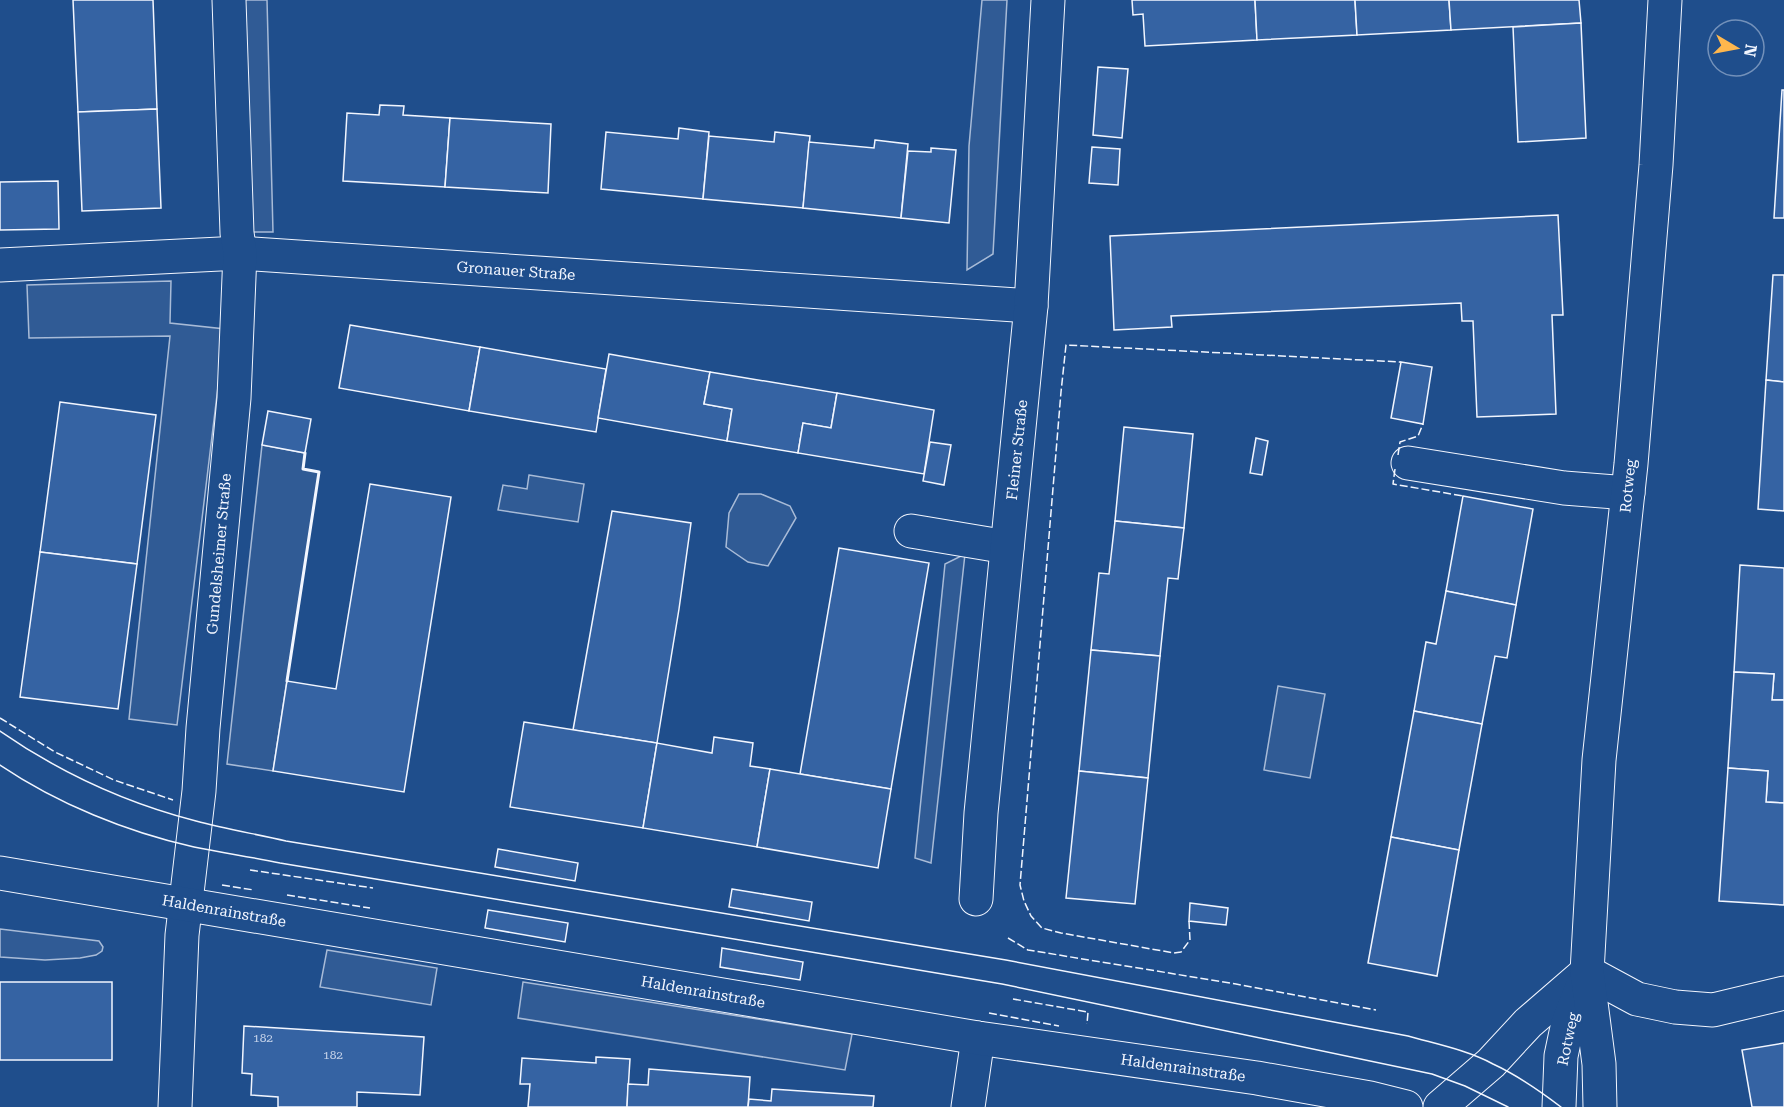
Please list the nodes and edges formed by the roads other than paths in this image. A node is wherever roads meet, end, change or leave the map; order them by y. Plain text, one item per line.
1 (229, 0) edge
2 (1048, 0) edge
3 (1665, 0) edge
4 (240, 253) junction
5 (0, 265) edge
6 (1031, 306) junction
7 (1408, 463) dead end
8 (1628, 493) junction
9 (911, 531) dead end
10 (1007, 546) junction
11 (0, 873) edge
12 (976, 899) dead end
13 (186, 905) junction
14 (1587, 972) junction
15 (1784, 993) edge
16 (978, 1038) junction
17 (175, 1107) edge
18 (968, 1107) edge
19 (1406, 1107) edge
20 (1440, 1107) edge
21 (1560, 1107) edge
22 (1600, 1107) edge

1 - 4 street, Gundelsheimer Straße
2 - 6 street, Fleiner Straße
3 - 8 street, Rotweg
4 - 5 street, Gronauer Straße
4 - 6 street, Gronauer Straße
4 - 13 street, Gundelsheimer Straße
6 - 10 street, Fleiner Straße
7 - 8 street
8 - 14 street, Rotweg
9 - 10 street
10 - 12 street, Fleiner Straße
11 - 13 street, Haldenrainstraße
13 - 16 street, Haldenrainstraße
13 - 17 street, Gundelsheimer Straße
14 - 15 street
14 - 20 street
14 - 21 street, Rotweg
14 - 22 street, Rotweg
16 - 18 street
16 - 19 street, Haldenrainstraße

